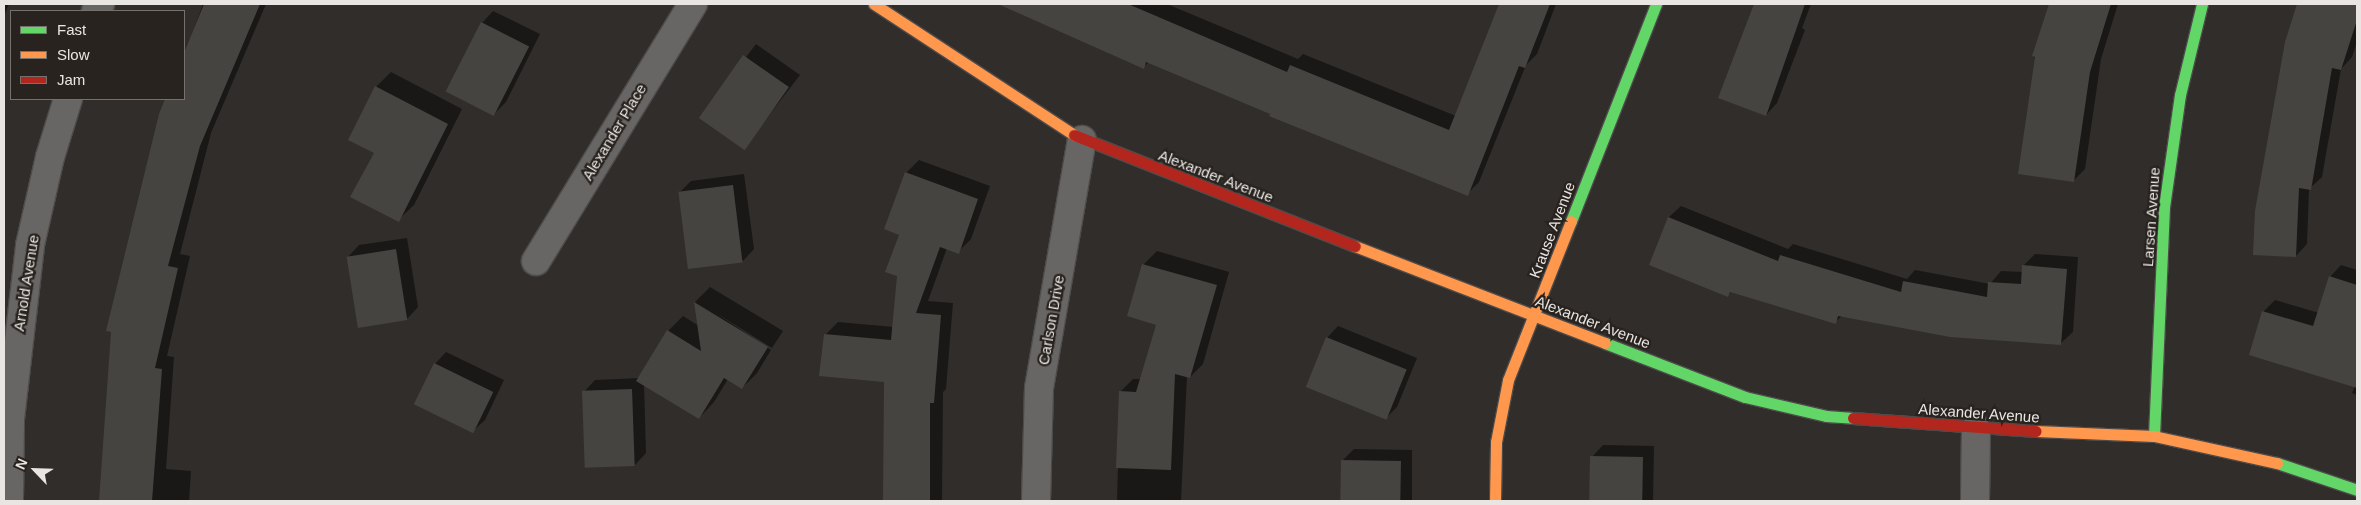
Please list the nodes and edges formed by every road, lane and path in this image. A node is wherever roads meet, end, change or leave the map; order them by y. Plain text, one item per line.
1 (693, 4) edge
2 (874, 4) edge
3 (1656, 4) edge
4 (2202, 4) edge
5 (68, 100) edge
6 (1082, 140) junction
7 (536, 261) dead end
8 (1534, 316) junction
9 (1976, 429) junction
10 (2154, 436) junction
11 (2357, 490) edge
12 (9, 501) edge
13 (1036, 501) edge
14 (1495, 501) edge
15 (1975, 501) edge

1 - 7 street, Alexander Place
2 - 6 street, Alexander Avenue
3 - 8 street, Krause Avenue
4 - 10 street, Larsen Avenue
5 - 12 street, Arnold Avenue
6 - 8 street, Alexander Avenue
6 - 13 street, Carlson Drive
8 - 9 street, Alexander Avenue
8 - 14 street, Krause Avenue
9 - 10 street, Alexander Avenue
9 - 15 street
10 - 11 street, Alexander Avenue

